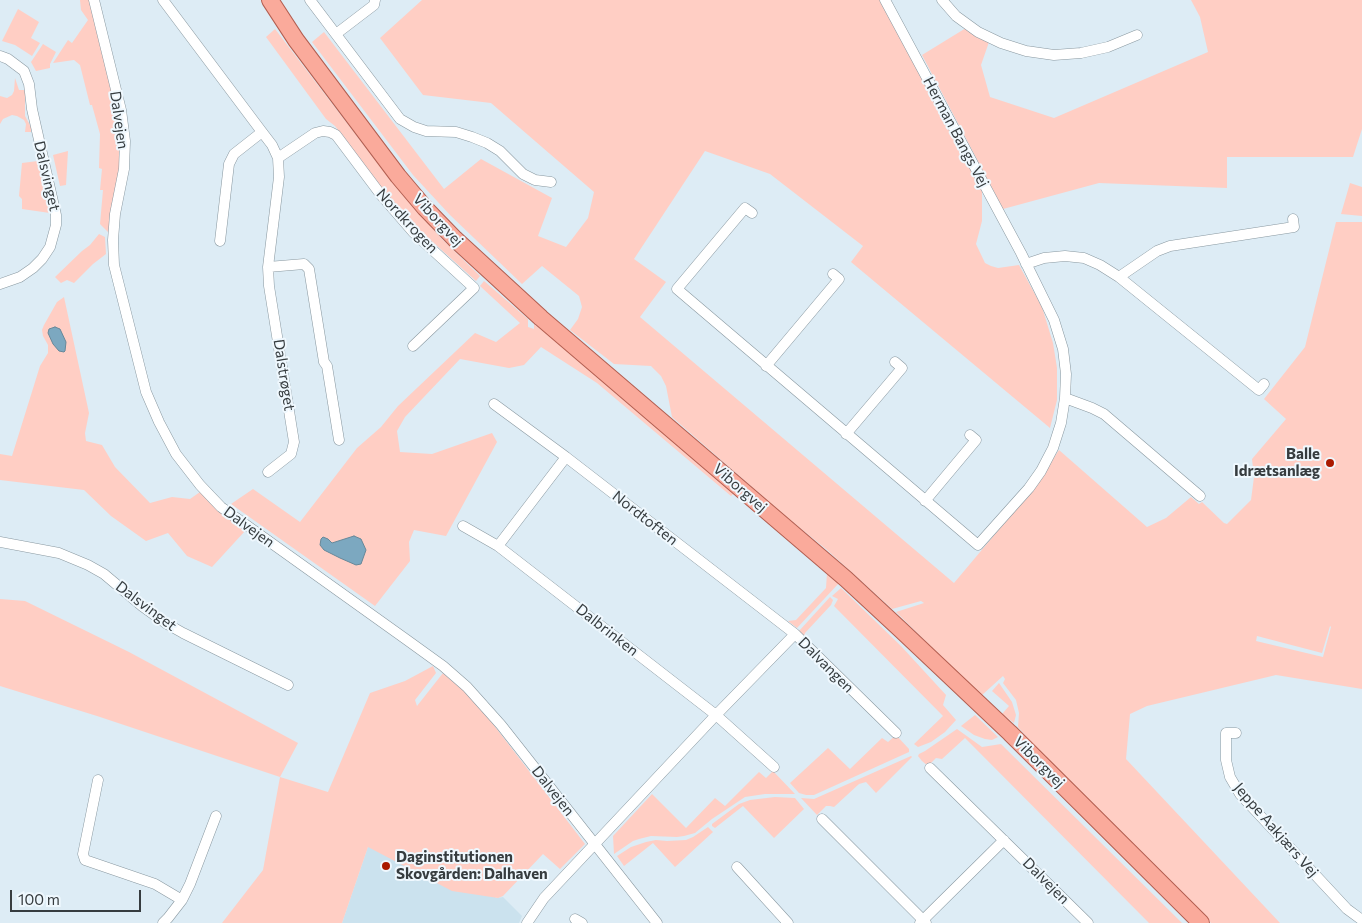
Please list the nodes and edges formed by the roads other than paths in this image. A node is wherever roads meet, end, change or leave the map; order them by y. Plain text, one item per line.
1 (94, 0) edge
2 (163, 0) edge
3 (259, 0) edge
4 (270, 0) edge
5 (310, 0) edge
6 (375, 0) edge
7 (885, 0) edge
8 (942, 0) edge
9 (336, 34) junction
10 (1137, 35) dead end
11 (296, 40) junction
12 (0, 56) edge
13 (262, 132) junction
14 (278, 158) junction
15 (551, 182) dead end
16 (752, 213) dead end
17 (1293, 219) dead end
18 (220, 240) dead end
19 (1026, 264) junction
20 (268, 268) junction
21 (833, 274) dead end
22 (1118, 277) junction
23 (0, 284) edge
24 (413, 346) dead end
25 (895, 362) dead end
26 (766, 366) junction
27 (1264, 384) dead end
28 (1066, 398) junction
29 (494, 404) dead end
30 (846, 434) junction
31 (970, 435) dead end
32 (339, 440) dead end
33 (566, 458) junction
34 (268, 472) dead end
35 (1200, 496) dead end
36 (925, 501) junction
37 (462, 526) dead end
38 (0, 542) edge
39 (498, 546) junction
40 (795, 634) junction
41 (288, 685) dead end
42 (716, 715) junction
43 (896, 733) dead end
44 (1236, 734) dead end
45 (774, 767) dead end
46 (930, 768) dead end
47 (98, 780) dead end
48 (216, 816) dead end
49 (822, 819) dead end
50 (1004, 840) junction
51 (595, 845) junction
52 (737, 867) dead end
53 (182, 900) junction
54 (1362, 920) edge
55 (923, 922) edge
56 (163, 923) edge
57 (527, 923) edge
58 (657, 923) edge
59 (788, 923) edge
60 (1088, 923) edge
61 (1201, 923) edge

1 - 51 street, Dalvejen
2 - 13 street, Dalstrøget
3 - 11 main road, Viborgvej
4 - 11 main road, Viborgvej
5 - 9 street
6 - 9 street
7 - 19 street, Herman Bangs Vej
8 - 10 street
9 - 15 street
11 - 61 main road, Viborgvej
12 - 23 street, Dalsvinget
13 - 14 street, Dalstrøget
13 - 18 street
14 - 20 street, Dalstrøget
14 - 24 street, Nordkrogen
16 - 26 street, Herman Bangs Vej
17 - 22 street
19 - 22 street
19 - 28 street, Herman Bangs Vej
20 - 32 street
20 - 34 street, Dalstrøget
21 - 26 street
22 - 27 street
25 - 30 street
26 - 30 street, Herman Bangs Vej
28 - 35 street
28 - 36 street, Herman Bangs Vej
29 - 33 street, Nordtoften
30 - 36 street, Herman Bangs Vej
31 - 36 street
33 - 39 street
33 - 40 street, Nordtoften
37 - 39 street, Dalbrinken
38 - 41 street, Dalsvinget
39 - 42 street, Dalbrinken
40 - 42 street, Dalvangen
40 - 43 street, Dalvangen
42 - 45 street
42 - 51 street, Dalvangen
44 - 54 street, Jeppe Aakjærs Vej
46 - 50 street, Dalvejen
47 - 53 street
48 - 53 street
49 - 55 street
50 - 55 street
50 - 60 street, Dalvejen
51 - 57 street, Dalvangen
51 - 58 street, Dalvejen
52 - 59 street
53 - 56 street

